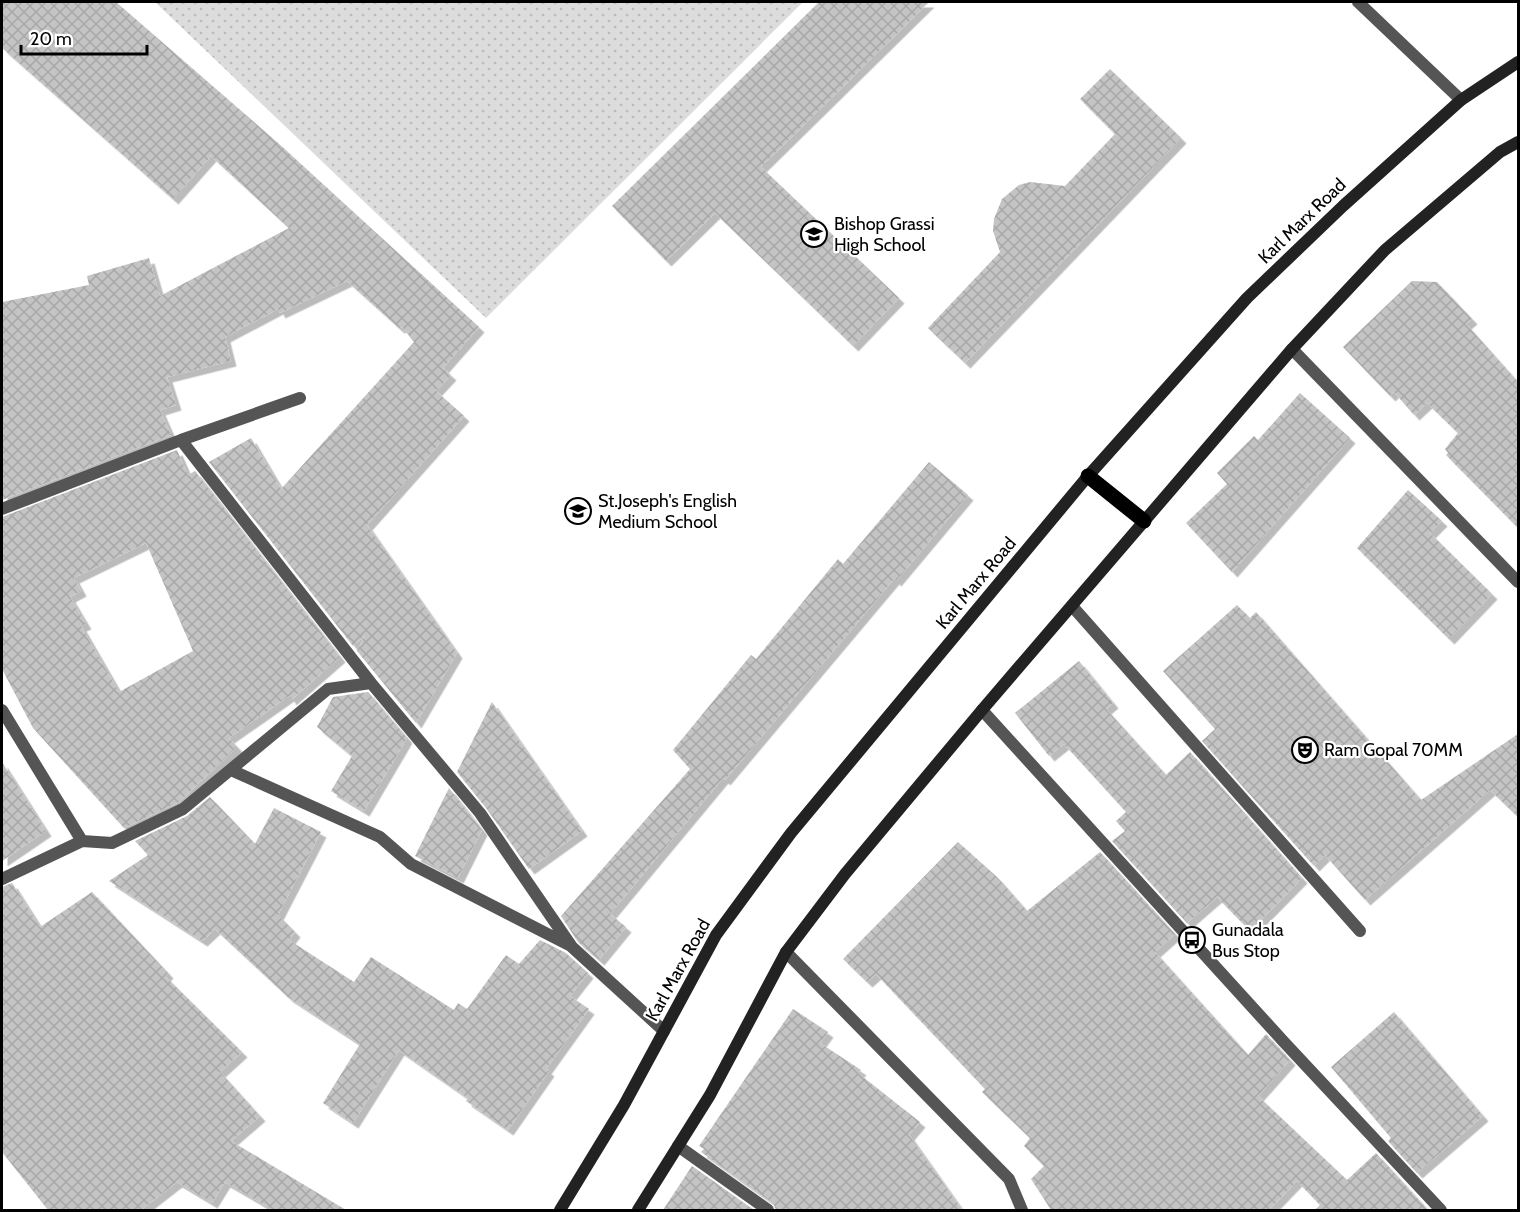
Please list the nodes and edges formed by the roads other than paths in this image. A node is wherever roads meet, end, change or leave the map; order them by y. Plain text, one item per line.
1 (1358, 2) edge
2 (1518, 62) edge
3 (1461, 100) junction
4 (1518, 142) edge
5 (1292, 350) junction
6 (300, 398) dead end
7 (182, 440) junction
8 (1089, 476) junction
9 (2, 509) edge
10 (1144, 521) junction
11 (1518, 582) edge
12 (1072, 606) junction
13 (371, 682) junction
14 (2, 710) edge
15 (982, 710) junction
16 (231, 770) junction
17 (82, 841) junction
18 (2, 879) edge
19 (1360, 931) dead end
20 (572, 947) junction
21 (786, 952) junction
22 (664, 1031) junction
23 (678, 1146) junction
24 (560, 1210) edge
25 (638, 1210) edge
26 (768, 1210) edge
27 (1022, 1210) edge
28 (1442, 1210) edge

1 - 3 street
2 - 3 main road, Karl Marx Road
3 - 8 main road, Karl Marx Road
4 - 5 main road
5 - 10 main road
5 - 11 street
6 - 7 street
7 - 9 street
7 - 13 street
8 - 10 main road
8 - 22 main road, Karl Marx Road
10 - 12 main road
12 - 15 main road
12 - 19 street
13 - 16 street
13 - 20 street
14 - 17 street
15 - 21 main road
15 - 28 street
16 - 17 street
16 - 20 street
17 - 18 street
20 - 22 street
21 - 23 main road
21 - 27 street
22 - 24 main road, Karl Marx Road
23 - 25 main road
23 - 26 street

